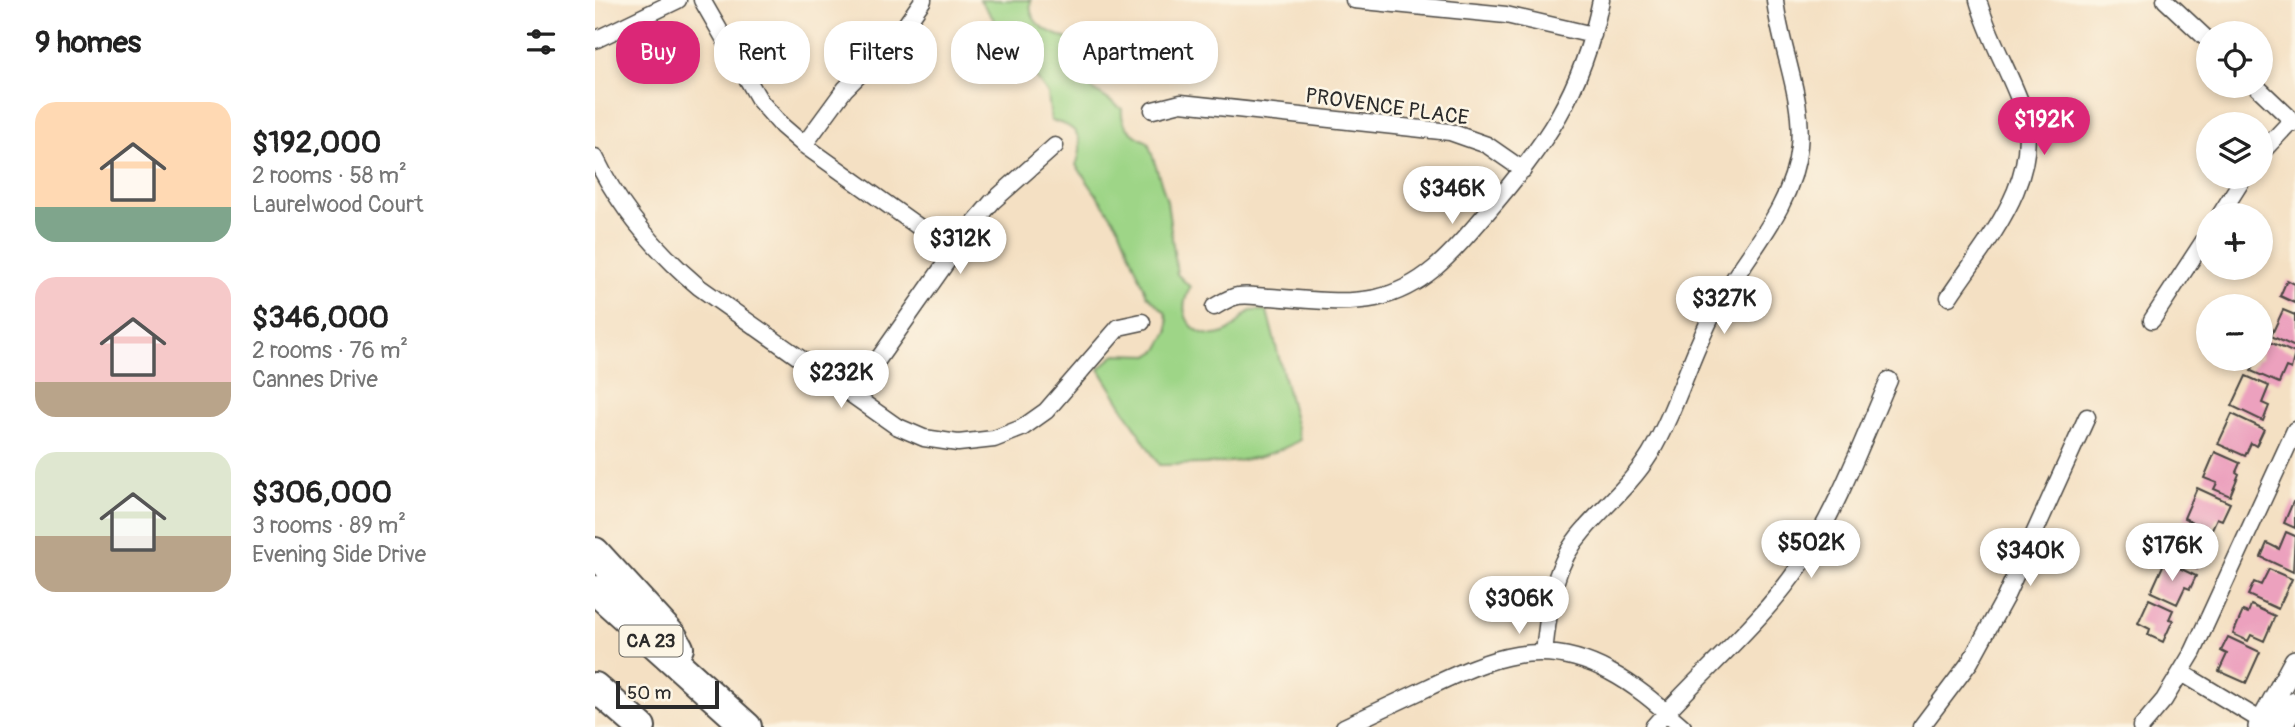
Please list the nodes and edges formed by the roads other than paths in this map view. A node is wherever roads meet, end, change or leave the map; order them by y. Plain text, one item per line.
1 (678, 0) edge
2 (702, 0) edge
3 (923, 0) edge
4 (1354, 0) edge
5 (1601, 0) edge
6 (1775, 0) edge
7 (1978, 0) edge
8 (2165, 0) edge
9 (2196, 29) edge
10 (1593, 34) junction
11 (595, 40) edge
12 (2269, 98) edge
13 (1153, 110) dead end
14 (2293, 121) edge
15 (2273, 141) edge
16 (804, 145) junction
17 (1055, 146) dead end
18 (595, 157) edge
19 (1523, 170) junction
20 (954, 251) junction
21 (2196, 253) edge
22 (1949, 297) dead end
23 (1214, 307) dead end
24 (2152, 320) dead end
25 (1142, 322) dead end
26 (1889, 380) dead end
27 (853, 395) junction
28 (2087, 416) dead end
29 (2295, 430) edge
30 (595, 552) edge
31 (595, 590) edge
32 (1544, 653) junction
33 (2295, 661) edge
34 (2182, 673) junction
35 (595, 687) edge
36 (707, 692) junction
37 (2295, 704) edge
38 (1666, 712) junction
39 (2268, 725) edge
40 (641, 727) edge
41 (747, 727) edge
42 (1344, 727) edge
43 (1653, 727) edge
44 (1683, 727) edge
45 (1921, 727) edge
46 (2141, 727) edge

1 - 11 street
2 - 16 street
3 - 16 street
4 - 10 street
5 - 10 street
6 - 32 street
7 - 22 street
8 - 9 street
10 - 19 street
12 - 14 street
13 - 19 street, PROVENCE PLACE
14 - 15 street
16 - 20 street
17 - 20 street
18 - 27 street
19 - 23 street
20 - 27 street
21 - 24 street
25 - 27 street
26 - 38 street
28 - 45 street
29 - 34 street
30 - 36 highway
31 - 36 highway, CA 23
32 - 38 street
32 - 42 street
33 - 39 street
34 - 39 street
34 - 46 street
35 - 40 highway
36 - 41 highway, CA 23
37 - 39 street
38 - 43 street
38 - 44 street

